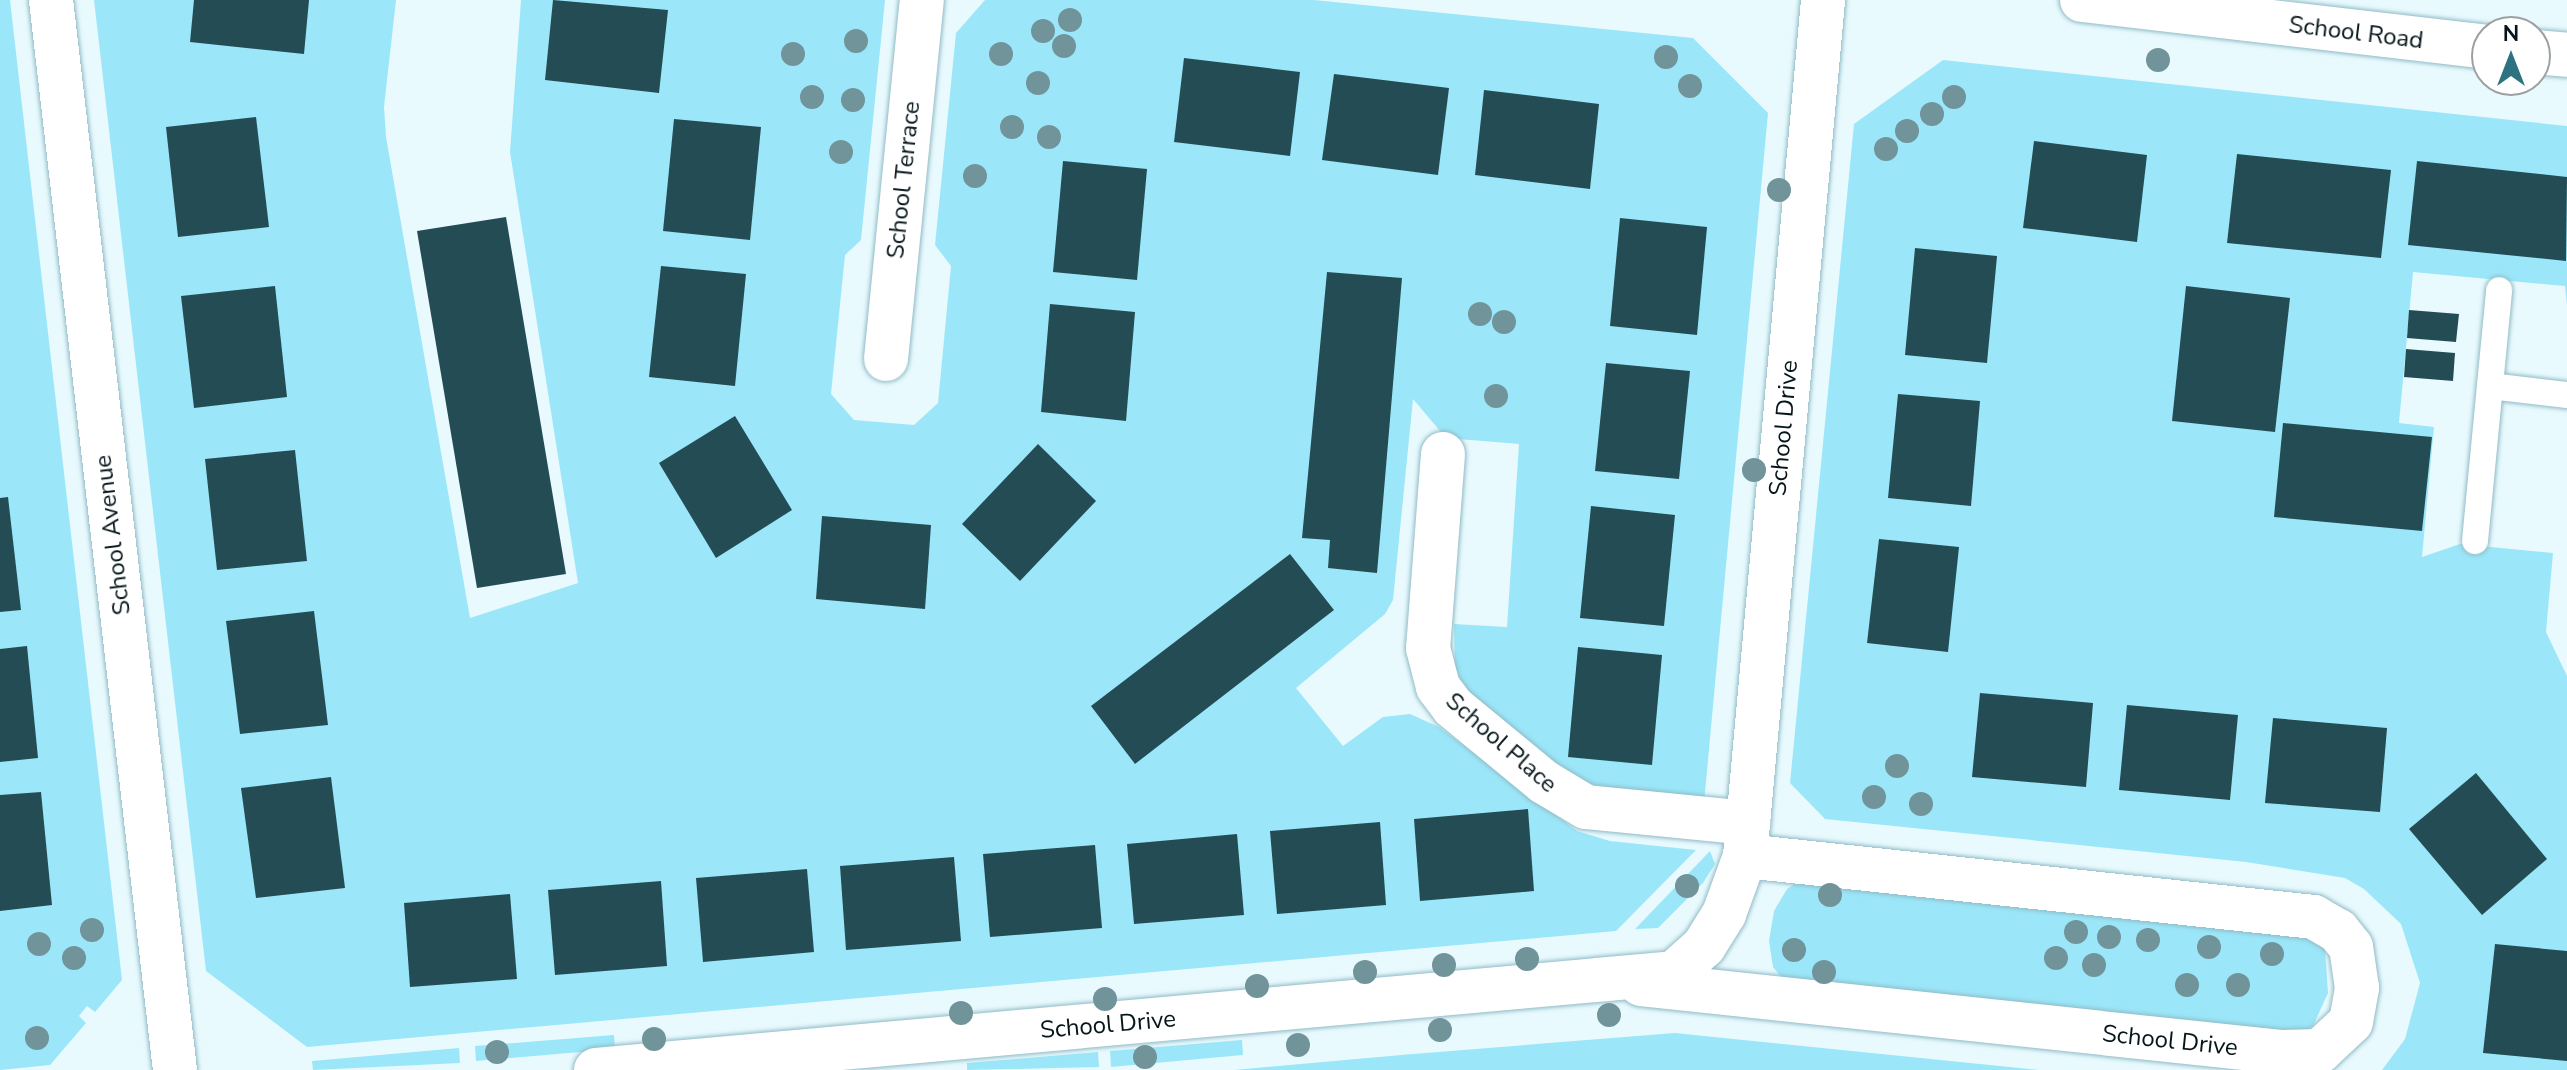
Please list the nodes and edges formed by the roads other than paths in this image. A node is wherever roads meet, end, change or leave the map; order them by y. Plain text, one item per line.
1 (51, 0) edge
2 (922, 0) edge
3 (1823, 0) edge
4 (2082, 0) edge
5 (2471, 45) edge
6 (2499, 290) dead end
7 (886, 359) dead end
8 (2490, 386) junction
9 (2567, 395) edge
10 (1443, 454) dead end
11 (2475, 541) dead end
12 (1747, 840) junction
13 (1620, 982) junction
14 (175, 1070) edge
15 (596, 1070) edge

1 - 14 street, School Avenue
2 - 7 street, School Terrace
3 - 12 street, School Drive
4 - 5 street, School Road
6 - 8 lane
8 - 9 lane
8 - 11 lane
10 - 12 street, School Place
12 - 13 street, School Drive
12 - 13 street, School Drive
13 - 15 street, School Drive

